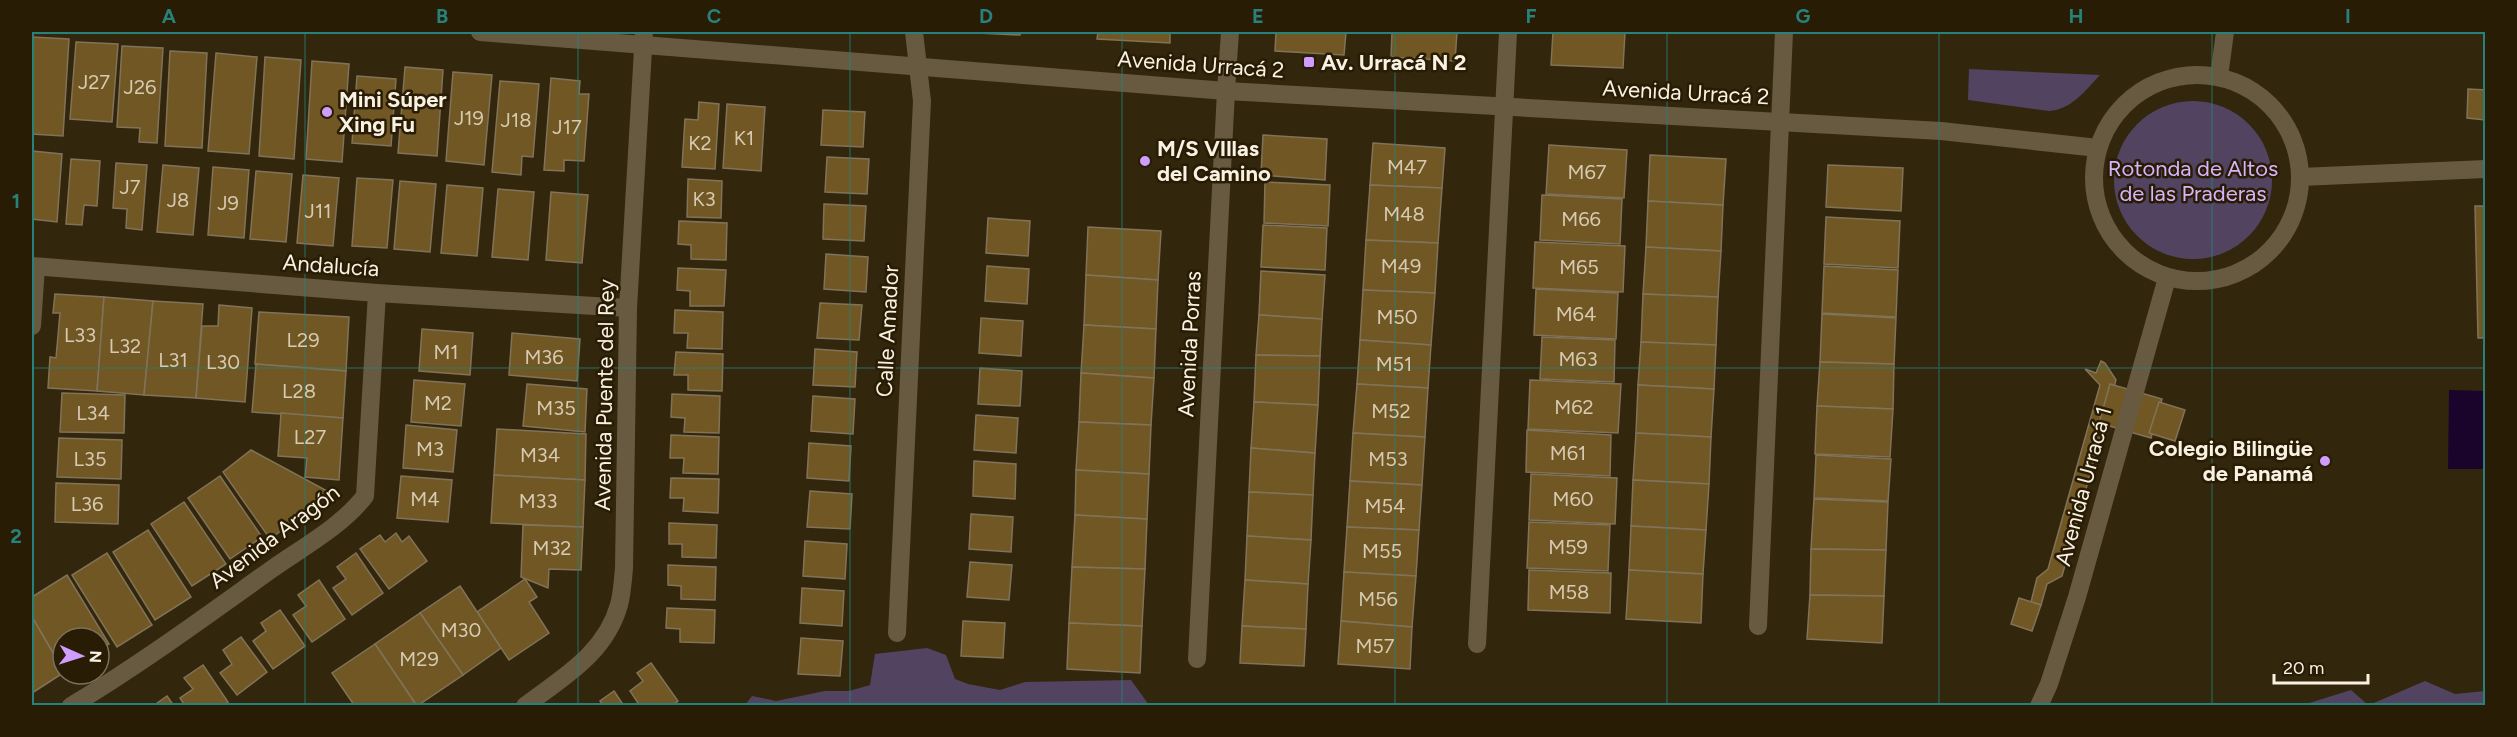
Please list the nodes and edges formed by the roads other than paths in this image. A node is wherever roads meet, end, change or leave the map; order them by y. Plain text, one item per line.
1 (480, 32) edge
2 (914, 32) edge
3 (1230, 32) edge
4 (1508, 32) edge
5 (1784, 32) edge
6 (2225, 32) edge
7 (643, 38) edge
8 (916, 67) junction
9 (2219, 77) junction
10 (1226, 91) junction
11 (1504, 107) junction
12 (1779, 120) junction
13 (2098, 148) junction
14 (2486, 169) edge
15 (2300, 177) junction
16 (34, 267) edge
17 (2167, 278) junction
18 (377, 293) junction
19 (628, 308) junction
20 (32, 326) edge
21 (1758, 626) dead end
22 (897, 633) dead end
23 (1478, 644) dead end
24 (1197, 659) dead end
25 (71, 705) edge
26 (525, 705) edge
27 (2039, 705) edge

1 - 7 street, Avenida Urracá 2
2 - 8 street, Calle Amador
3 - 10 street, Avenida Porras
4 - 11 street
5 - 12 street
6 - 9 street
7 - 8 street, Avenida Urracá 2
7 - 19 street, Avenida Puente del Rey
8 - 10 street, Avenida Urracá 2
8 - 22 street, Calle Amador
9 - 13 street
9 - 15 street
10 - 11 street, Avenida Urracá 2
10 - 24 street, Avenida Porras
11 - 12 street, Avenida Urracá 2
11 - 23 street
12 - 13 street, Avenida Urracá 2
12 - 21 street
13 - 17 street
14 - 15 street
15 - 17 street
16 - 18 street, Andalucía
16 - 20 street
17 - 27 street, Avenida Urracá 1
18 - 19 street, Andalucía
18 - 25 street, Avenida Aragón
19 - 26 street, Avenida Puente del Rey

